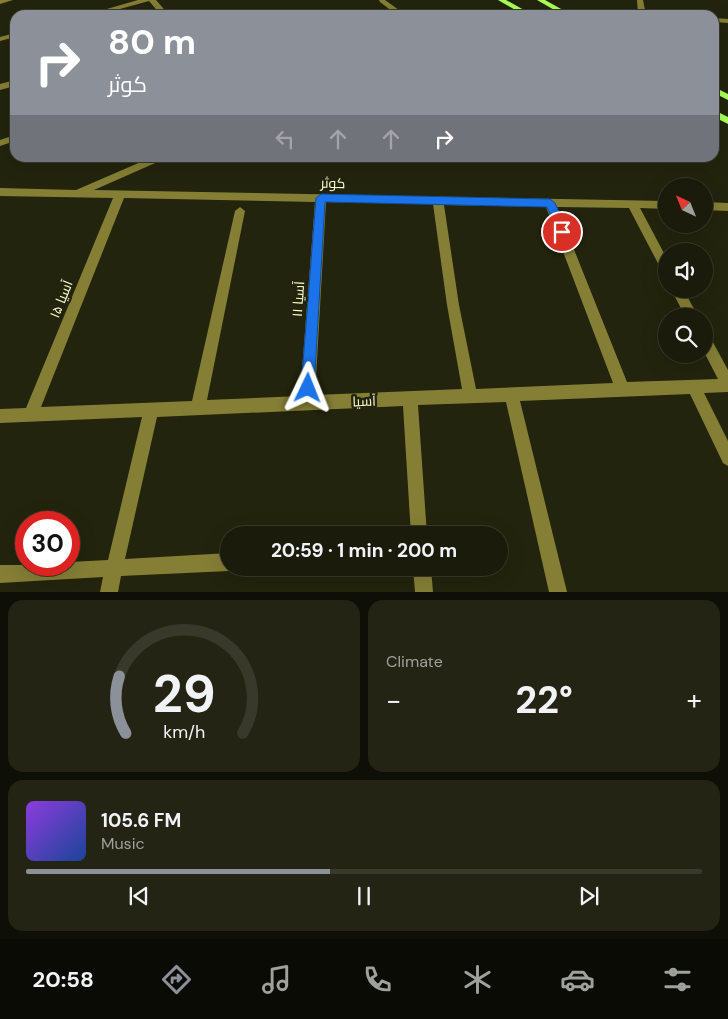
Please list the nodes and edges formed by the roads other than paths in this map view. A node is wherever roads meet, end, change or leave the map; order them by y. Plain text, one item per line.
1 (10, 0) edge
2 (146, 0) edge
3 (152, 0) edge
4 (501, 0) edge
5 (540, 0) edge
6 (382, 1) dead end
7 (0, 2) edge
8 (109, 10) edge
9 (161, 10) edge
10 (395, 10) edge
11 (520, 10) edge
12 (559, 10) edge
13 (149, 162) edge
14 (0, 192) edge
15 (77, 193) junction
16 (120, 194) junction
17 (321, 198) junction
18 (438, 200) junction
19 (550, 203) junction
20 (634, 204) junction
21 (658, 205) edge
22 (713, 206) edge
23 (728, 207) edge
24 (240, 211) dead end
25 (658, 252) edge
26 (713, 355) edge
27 (728, 384) edge
28 (694, 387) junction
29 (623, 390) junction
30 (511, 394) junction
31 (470, 396) junction
32 (410, 399) junction
33 (307, 403) junction
34 (198, 408) junction
35 (152, 410) junction
36 (30, 414) junction
37 (0, 416) edge
38 (728, 458) edge
39 (418, 526) edge
40 (220, 562) edge
41 (114, 568) junction
42 (0, 574) edge
43 (423, 576) edge
44 (109, 592) edge
45 (424, 592) edge
46 (558, 592) edge

1 - 7 street
2 - 8 street
3 - 9 street
4 - 11 main road
5 - 12 main road
6 - 10 street
13 - 15 street
14 - 15 street, کوثر
15 - 16 street, کوثر
16 - 17 street, کوثر
16 - 36 street, آسیا ۱۵
17 - 18 street, کوثر
17 - 33 street, آسیا ۱۱
18 - 19 street, کوثر
18 - 31 street
19 - 20 street, کوثر
19 - 29 street
20 - 21 street, کوثر
20 - 25 street
22 - 23 street
24 - 34 street
26 - 27 street
27 - 28 street, آسیا
28 - 29 street, آسیا
28 - 38 street
29 - 30 street, آسیا
30 - 31 street, آسیا
30 - 46 street
31 - 32 street, آسیا
32 - 33 street, آسیا
32 - 39 street
33 - 34 street, آسیا
34 - 35 street, آسیا
35 - 36 street, آسیا
35 - 41 street
36 - 37 street, آسیا
40 - 41 street
41 - 42 street
41 - 44 street
43 - 45 street

